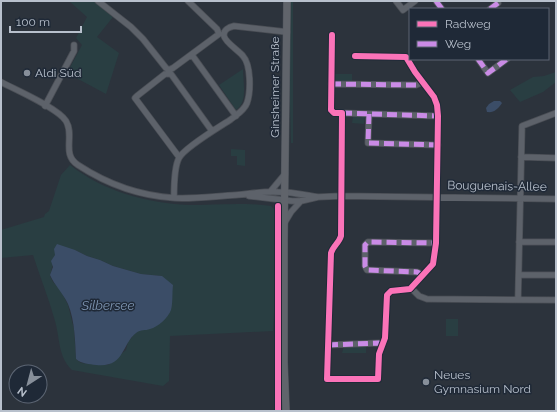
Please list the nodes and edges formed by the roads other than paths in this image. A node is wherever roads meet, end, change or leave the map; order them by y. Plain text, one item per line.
1 (98, 1) edge
2 (188, 1) edge
3 (287, 1) edge
4 (396, 1) edge
5 (415, 1) edge
6 (287, 32) junction
7 (222, 34) junction
8 (332, 35) dead end
9 (74, 45) dead end
10 (192, 54) junction
11 (355, 56) dead end
12 (479, 60) edge
13 (506, 60) edge
14 (1, 82) edge
15 (423, 82) junction
16 (331, 84) junction
17 (45, 106) junction
18 (342, 114) junction
19 (369, 114) junction
20 (556, 114) edge
21 (236, 116) junction
22 (438, 116) junction
23 (212, 131) junction
24 (438, 145) junction
25 (179, 157) junction
26 (521, 157) junction
27 (556, 158) edge
28 (286, 173) junction
29 (270, 192) junction
30 (285, 192) junction
31 (239, 195) junction
32 (341, 196) junction
33 (437, 196) junction
34 (318, 197) junction
35 (174, 198) junction
36 (520, 198) junction
37 (556, 199) edge
38 (285, 201) junction
39 (301, 201) junction
40 (284, 223) junction
41 (519, 242) junction
42 (556, 242) edge
43 (436, 243) junction
44 (423, 275) junction
45 (519, 275) junction
46 (556, 275) edge
47 (411, 288) junction
48 (518, 300) junction
49 (556, 300) edge
50 (328, 345) junction
51 (382, 345) junction
52 (286, 411) edge

1 - 10 street
2 - 7 street
3 - 6 main road, Ginsheimer Straße
4 - 5 street
6 - 7 street
6 - 28 main road, Ginsheimer Straße
7 - 10 street
7 - 21 street
8 - 16 street
9 - 17 street
10 - 21 street
11 - 15 street
12 - 13 street
14 - 17 street
15 - 16 street
15 - 22 street
16 - 18 street
17 - 35 street
18 - 19 street
18 - 32 street
19 - 22 street
19 - 24 street
20 - 26 street
21 - 23 street
22 - 24 street
23 - 25 street
23 - 25 street
24 - 33 street
25 - 35 street
26 - 27 street
26 - 36 street
28 - 29 street
28 - 30 main road, Ginsheimer Straße
29 - 30 street, Bouguenais-Allee
29 - 31 street, Bouguenais-Allee
30 - 34 street, Bouguenais-Allee
30 - 38 main road, Ginsheimer Straße
31 - 35 street
31 - 38 street, Bouguenais-Allee
32 - 33 street, Bouguenais-Allee
32 - 34 street, Bouguenais-Allee
32 - 50 street
33 - 36 street, Bouguenais-Allee
33 - 43 street
34 - 39 street, Bouguenais-Allee
36 - 37 street, Bouguenais-Allee
36 - 41 street
38 - 39 street, Bouguenais-Allee
38 - 40 main road, Ginsheimer Straße
39 - 40 street
40 - 52 main road, Ginsheimer Straße
41 - 42 street
41 - 45 street
43 - 44 street
43 - 44 street
44 - 47 street
45 - 46 street
45 - 48 street
47 - 48 street
47 - 51 street
48 - 49 street
50 - 51 street
50 - 51 street

